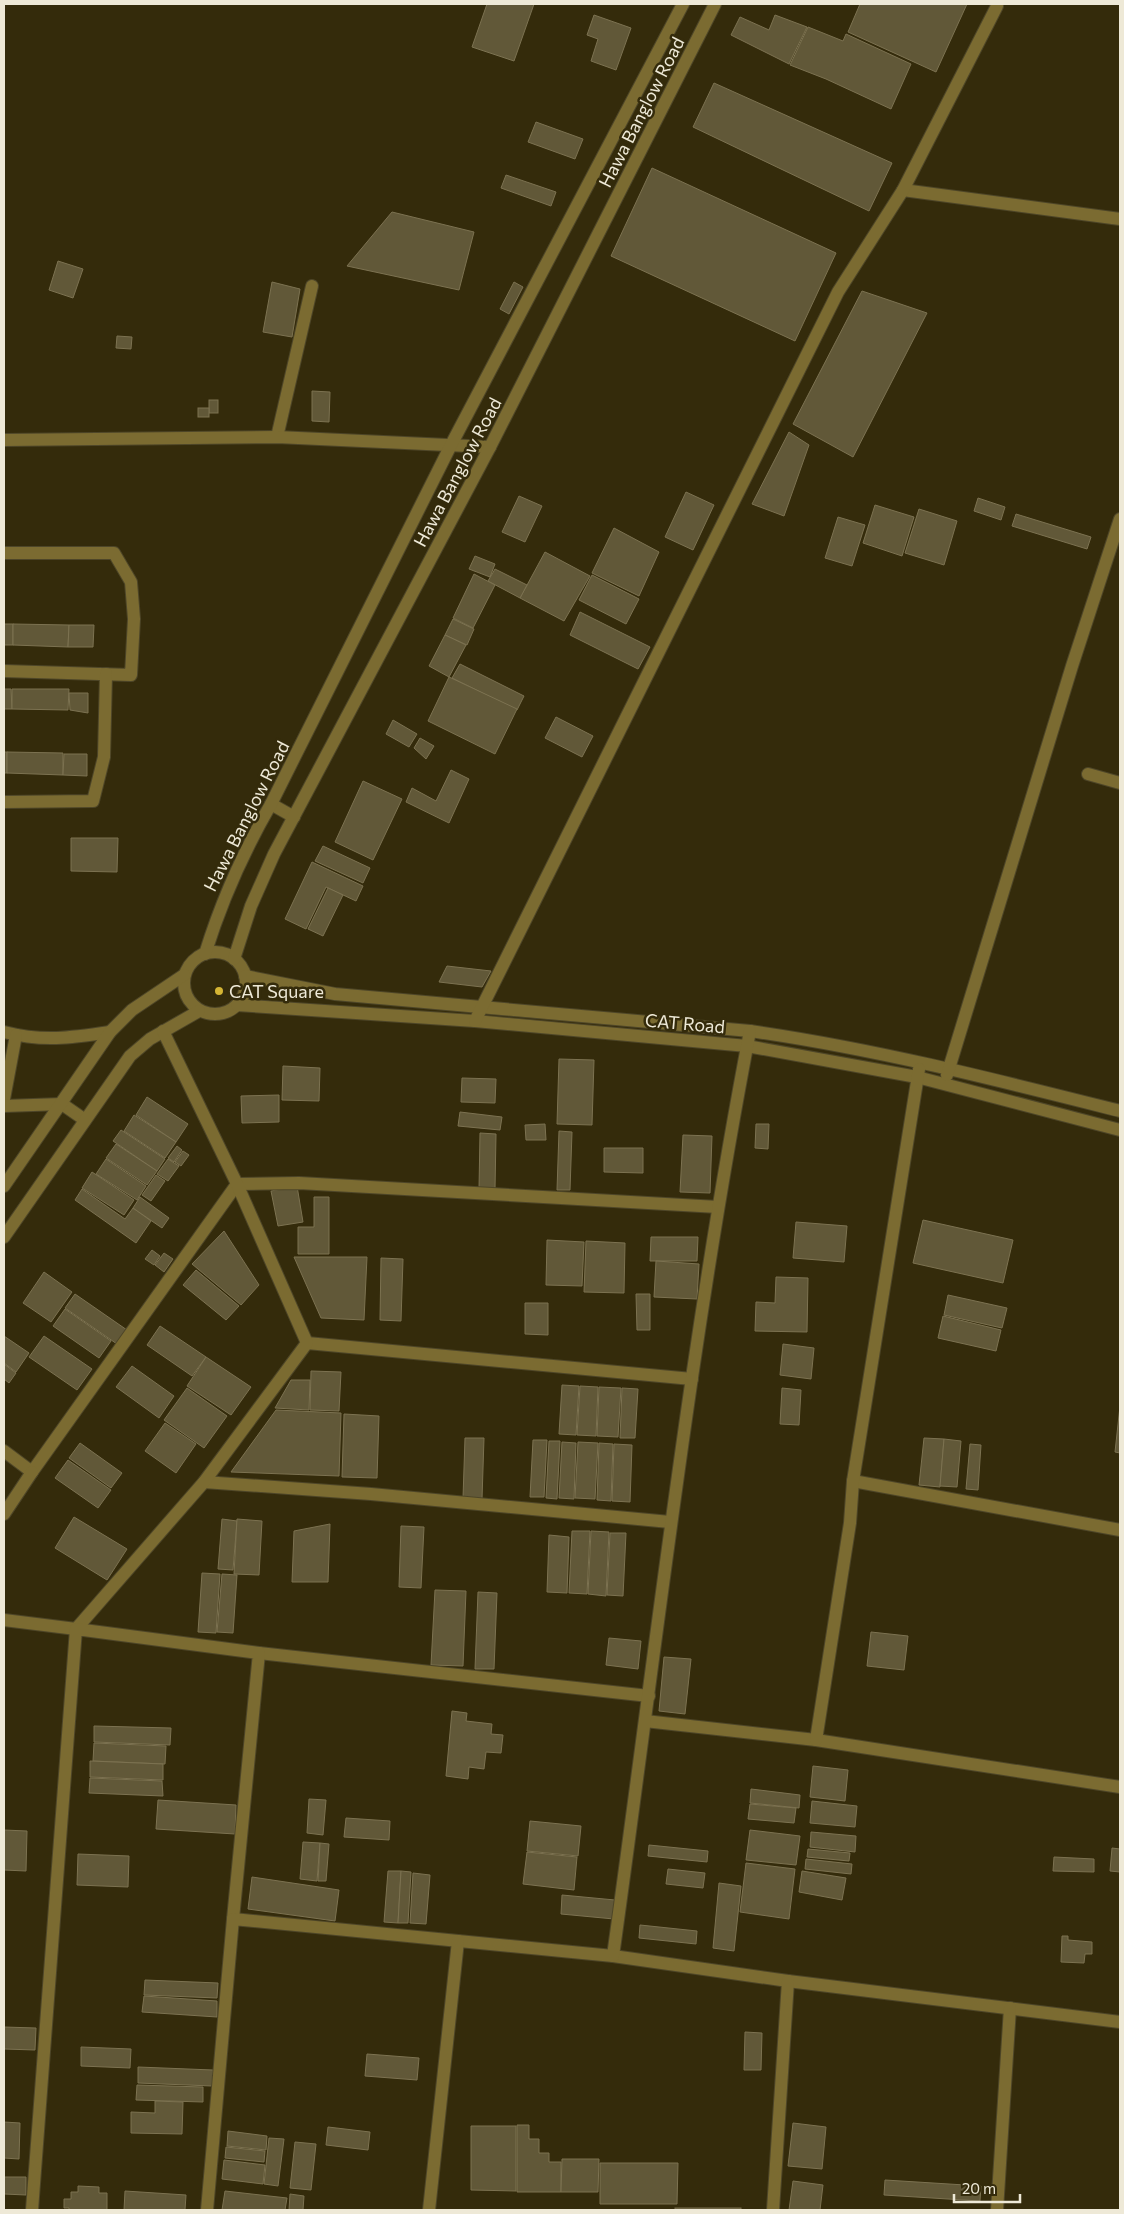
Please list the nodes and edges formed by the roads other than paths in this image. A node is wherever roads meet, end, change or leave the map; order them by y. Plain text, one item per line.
1 (683, 4) edge
2 (716, 4) edge
3 (997, 6) dead end
4 (903, 190) junction
5 (1120, 219) edge
6 (312, 286) dead end
7 (276, 437) junction
8 (4, 440) edge
9 (452, 445) junction
10 (490, 447) junction
11 (1120, 519) edge
12 (4, 553) edge
13 (4, 671) edge
14 (106, 674) junction
15 (1088, 774) dead end
16 (1120, 783) edge
17 (4, 802) edge
18 (272, 804) junction
19 (294, 817) junction
20 (205, 954) junction
21 (234, 959) junction
22 (184, 976) junction
23 (246, 976) junction
24 (237, 1005) junction
25 (482, 1006) junction
26 (199, 1011) junction
27 (475, 1021) junction
28 (163, 1031) junction
29 (750, 1031) junction
30 (110, 1032) junction
31 (10, 1033) edge
32 (747, 1046) junction
33 (920, 1061) junction
34 (949, 1068) junction
35 (917, 1077) junction
36 (944, 1083) junction
37 (4, 1098) edge
38 (62, 1104) junction
39 (4, 1106) edge
40 (1120, 1111) edge
41 (85, 1120) junction
42 (1120, 1130) edge
43 (237, 1184) junction
44 (4, 1186) edge
45 (718, 1207) junction
46 (4, 1237) edge
47 (307, 1343) junction
48 (692, 1379) junction
49 (4, 1451) edge
50 (32, 1472) junction
51 (853, 1481) junction
52 (204, 1482) junction
53 (4, 1514) edge
54 (670, 1522) junction
55 (1120, 1530) edge
56 (4, 1620) edge
57 (76, 1629) junction
58 (259, 1653) junction
59 (649, 1696) junction
60 (645, 1721) junction
61 (816, 1740) junction
62 (1120, 1787) edge
63 (233, 1919) junction
64 (458, 1941) junction
65 (612, 1956) junction
66 (788, 1981) junction
67 (1010, 2008) junction
68 (1120, 2022) edge
69 (32, 2210) edge
70 (208, 2210) edge
71 (428, 2210) edge
72 (773, 2210) edge
73 (997, 2210) edge

1 - 9 street, Hawa Banglow Road
2 - 10 street, Hawa Banglow Road
3 - 4 street
4 - 5 street
4 - 25 street
6 - 7 street
7 - 8 street
7 - 9 street
9 - 10 street
9 - 18 street, Hawa Banglow Road
10 - 19 street, Hawa Banglow Road
11 - 34 street
12 - 14 street
13 - 14 street
14 - 17 street
15 - 16 street
18 - 19 street
18 - 20 street, Hawa Banglow Road
19 - 21 street, Hawa Banglow Road
20 - 21 street
20 - 22 street
21 - 23 street
22 - 26 street
22 - 30 street
23 - 24 street
23 - 25 street, CAT Road
24 - 26 street
24 - 27 street, CAT Road
25 - 27 street
25 - 29 street, CAT Road
26 - 28 street
27 - 32 street, CAT Road
28 - 41 street
28 - 43 street
29 - 32 street
29 - 33 street, CAT Road
30 - 31 street
30 - 38 street
31 - 37 street
32 - 35 street, CAT Road
32 - 45 street
33 - 34 street, CAT Road
33 - 35 street
34 - 36 street
34 - 40 street, CAT Road
35 - 36 street, CAT Road
35 - 51 street
36 - 42 street, CAT Road
38 - 39 street
38 - 41 street
38 - 44 street
41 - 46 street
43 - 45 street
43 - 47 street
43 - 50 street
45 - 48 street
47 - 48 street
47 - 52 street
48 - 54 street
49 - 50 street
50 - 53 street
51 - 55 street
51 - 61 street
52 - 54 street
52 - 57 street
54 - 59 street
56 - 57 street
57 - 58 street
57 - 69 street
58 - 59 street
58 - 63 street
59 - 60 street
60 - 61 street
60 - 65 street
61 - 62 street
63 - 64 street
63 - 70 street
64 - 65 street
64 - 71 street
65 - 66 street
66 - 67 street
66 - 72 street
67 - 68 street
67 - 73 street

